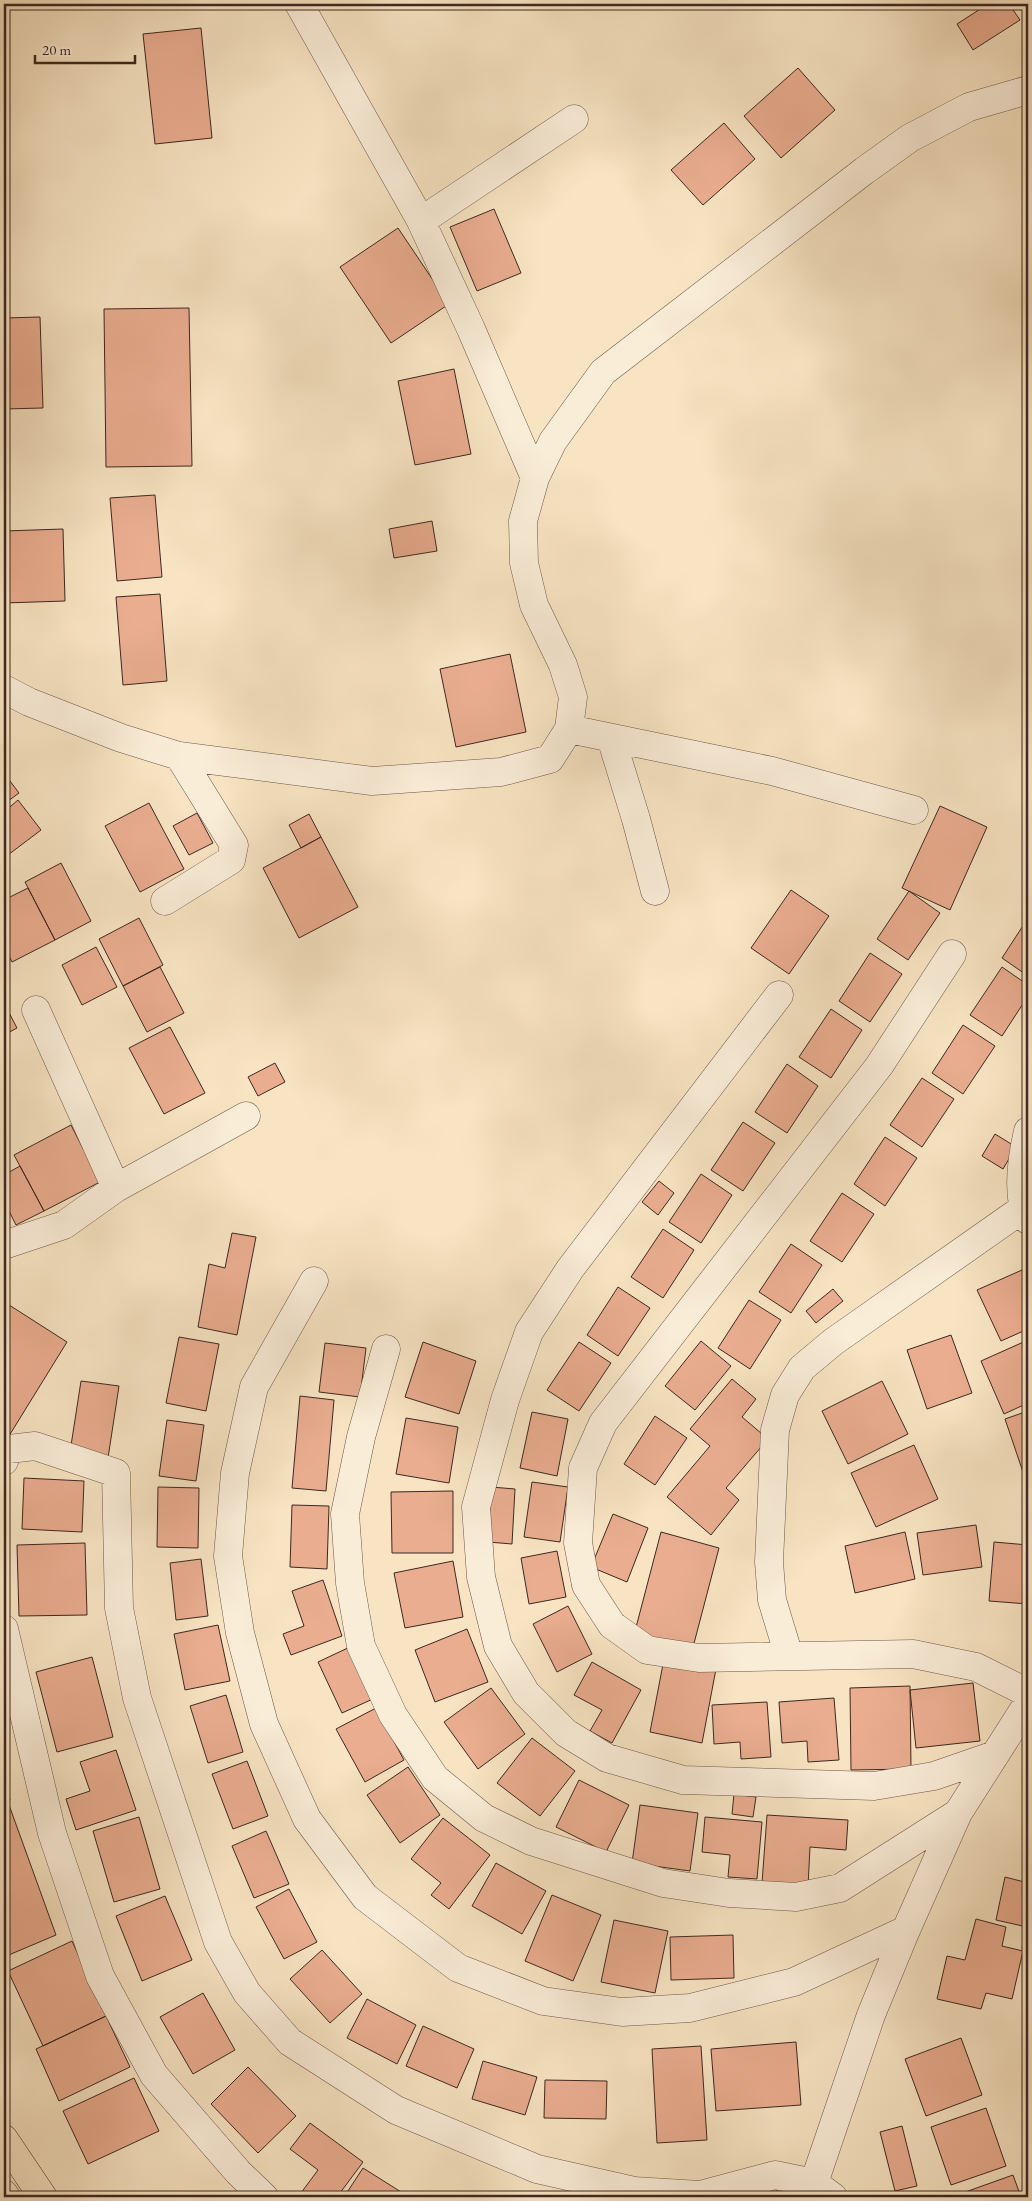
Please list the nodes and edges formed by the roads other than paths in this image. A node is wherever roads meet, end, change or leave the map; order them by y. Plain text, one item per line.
1 (299, 4) edge
2 (1028, 90) edge
3 (574, 119) dead end
4 (421, 221) junction
5 (535, 478) junction
6 (4, 689) edge
7 (569, 729) junction
8 (611, 738) junction
9 (179, 756) junction
10 (914, 810) dead end
11 (655, 890) dead end
12 (165, 901) dead end
13 (952, 954) dead end
14 (779, 995) dead end
15 (36, 1010) dead end
16 (246, 1116) dead end
17 (1028, 1131) edge
18 (116, 1188) junction
19 (1026, 1211) edge
20 (4, 1245) edge
21 (314, 1281) dead end
22 (386, 1349) dead end
23 (4, 1461) edge
24 (4, 1629) edge
25 (790, 1656) junction
26 (1028, 1694) edge
27 (1028, 1703) edge
28 (995, 1755) junction
29 (958, 1813) junction
30 (906, 1930) junction
31 (4, 2139) edge
32 (824, 2190) edge
33 (4, 2194) edge
34 (6, 2197) edge
35 (43, 2197) edge
36 (264, 2197) edge

1 - 4 street
2 - 5 street
3 - 4 street
4 - 5 street
5 - 7 street
6 - 9 street
7 - 8 street
7 - 9 street
8 - 10 street
8 - 11 street
9 - 12 street
13 - 25 street
14 - 28 street
15 - 18 street
16 - 18 street
17 - 19 street
18 - 20 street
19 - 25 street
21 - 30 street
22 - 29 street
23 - 32 street
24 - 36 street
25 - 26 street
27 - 28 street
28 - 29 street
29 - 30 street
30 - 32 street
31 - 35 main road
33 - 34 main road

